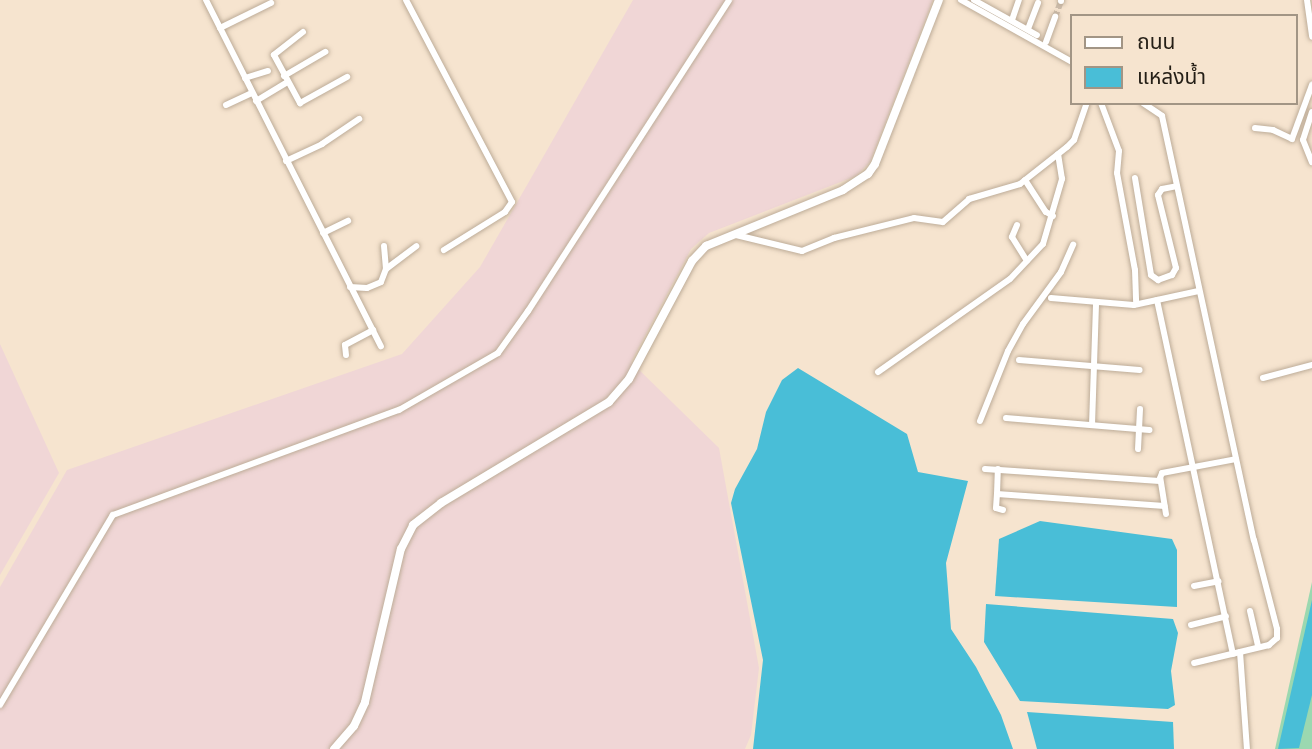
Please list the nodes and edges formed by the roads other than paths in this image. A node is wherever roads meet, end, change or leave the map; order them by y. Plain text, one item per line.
1 (206, 0) edge
2 (406, 0) edge
3 (729, 0) edge
4 (939, 0) edge
5 (961, 0) edge
6 (974, 0) edge
7 (990, 0) edge
8 (1019, 0) edge
9 (1307, 0) edge
10 (271, 3) dead end
11 (1038, 3) dead end
12 (988, 8) junction
13 (1055, 17) tunnel mouth
14 (1012, 20) junction
15 (220, 28) junction
16 (1028, 29) junction
17 (303, 32) dead end
18 (1037, 35) dead end
19 (1312, 37) edge
20 (1046, 42) dead end
21 (324, 52) dead end
22 (1070, 61) edge
23 (268, 71) dead end
24 (347, 77) dead end
25 (245, 78) junction
26 (286, 79) junction
27 (1312, 85) edge
28 (252, 93) junction
29 (256, 101) junction
30 (226, 105) dead end
31 (1086, 105) edge
32 (1102, 105) edge
33 (1146, 105) edge
34 (1312, 112) edge
35 (359, 119) dead end
36 (1255, 128) dead end
37 (1058, 155) junction
38 (286, 161) junction
39 (1312, 162) edge
40 (1135, 178) dead end
41 (1025, 180) junction
42 (1177, 186) junction
43 (1053, 216) junction
44 (348, 221) dead end
45 (1017, 225) dead end
46 (323, 233) junction
47 (730, 233) junction
48 (384, 246) dead end
49 (416, 246) dead end
50 (1073, 246) dead end
51 (444, 250) dead end
52 (1027, 261) junction
53 (386, 269) junction
54 (351, 288) junction
55 (1199, 291) junction
56 (1051, 298) dead end
57 (1157, 300) junction
58 (1096, 302) junction
59 (1136, 304) junction
60 (373, 330) junction
61 (381, 346) dead end
62 (346, 355) dead end
63 (1019, 359) dead end
64 (1312, 365) edge
65 (1094, 368) junction
66 (1140, 370) dead end
67 (878, 372) dead end
68 (1263, 378) dead end
69 (1140, 409) dead end
70 (1006, 418) dead end
71 (981, 421) dead end
72 (1092, 425) junction
73 (1139, 429) junction
74 (1149, 429) dead end
75 (1138, 449) dead end
76 (1236, 458) junction
77 (1194, 467) junction
78 (985, 468) dead end
79 (998, 470) junction
80 (1160, 481) junction
81 (997, 494) junction
82 (1003, 510) dead end
83 (1219, 580) junction
84 (1194, 586) dead end
85 (1250, 611) dead end
86 (1226, 616) junction
87 (1191, 625) dead end
88 (1258, 648) junction
89 (1237, 653) junction
90 (1194, 663) dead end
91 (0, 705) edge
92 (334, 749) edge
93 (1247, 749) edge

1 - 15 street
2 - 51 street
3 - 91 street
4 - 47 street
5 - 22 street
6 - 12 street
7 - 12 street
8 - 14 street
9 - 19 street
10 - 15 street
11 - 16 street
12 - 14 street
13 - 20 street
14 - 16 street
15 - 25 street
16 - 18 street
17 - 26 street
21 - 26 street
23 - 25 street
24 - 26 street
25 - 28 street
26 - 29 street
27 - 36 street
28 - 29 street
28 - 30 street
29 - 38 street
31 - 37 street
32 - 59 street
33 - 42 street
34 - 39 street
35 - 38 street
37 - 41 street
37 - 43 street
38 - 46 street
40 - 42 street
41 - 43 street
41 - 47 street
42 - 55 street
43 - 52 street
44 - 46 street
45 - 52 street
46 - 54 street
47 - 92 street
48 - 53 street
49 - 53 street
50 - 71 street
52 - 67 street
53 - 54 street
54 - 60 street
55 - 57 street
55 - 76 street
56 - 58 street
57 - 59 street
57 - 77 street
58 - 59 street
58 - 65 street
60 - 61 street
60 - 62 street
63 - 65 street
64 - 68 street
65 - 66 street
65 - 72 street
69 - 73 street
70 - 72 street
72 - 73 street
73 - 74 street
73 - 75 street
76 - 77 street
76 - 88 street
77 - 80 street
77 - 83 street
78 - 79 street
79 - 80 street
79 - 81 street
80 - 81 street
81 - 82 street
83 - 84 street
83 - 86 street
85 - 88 street
86 - 87 street
86 - 89 street
88 - 89 street
89 - 90 street
89 - 93 street

